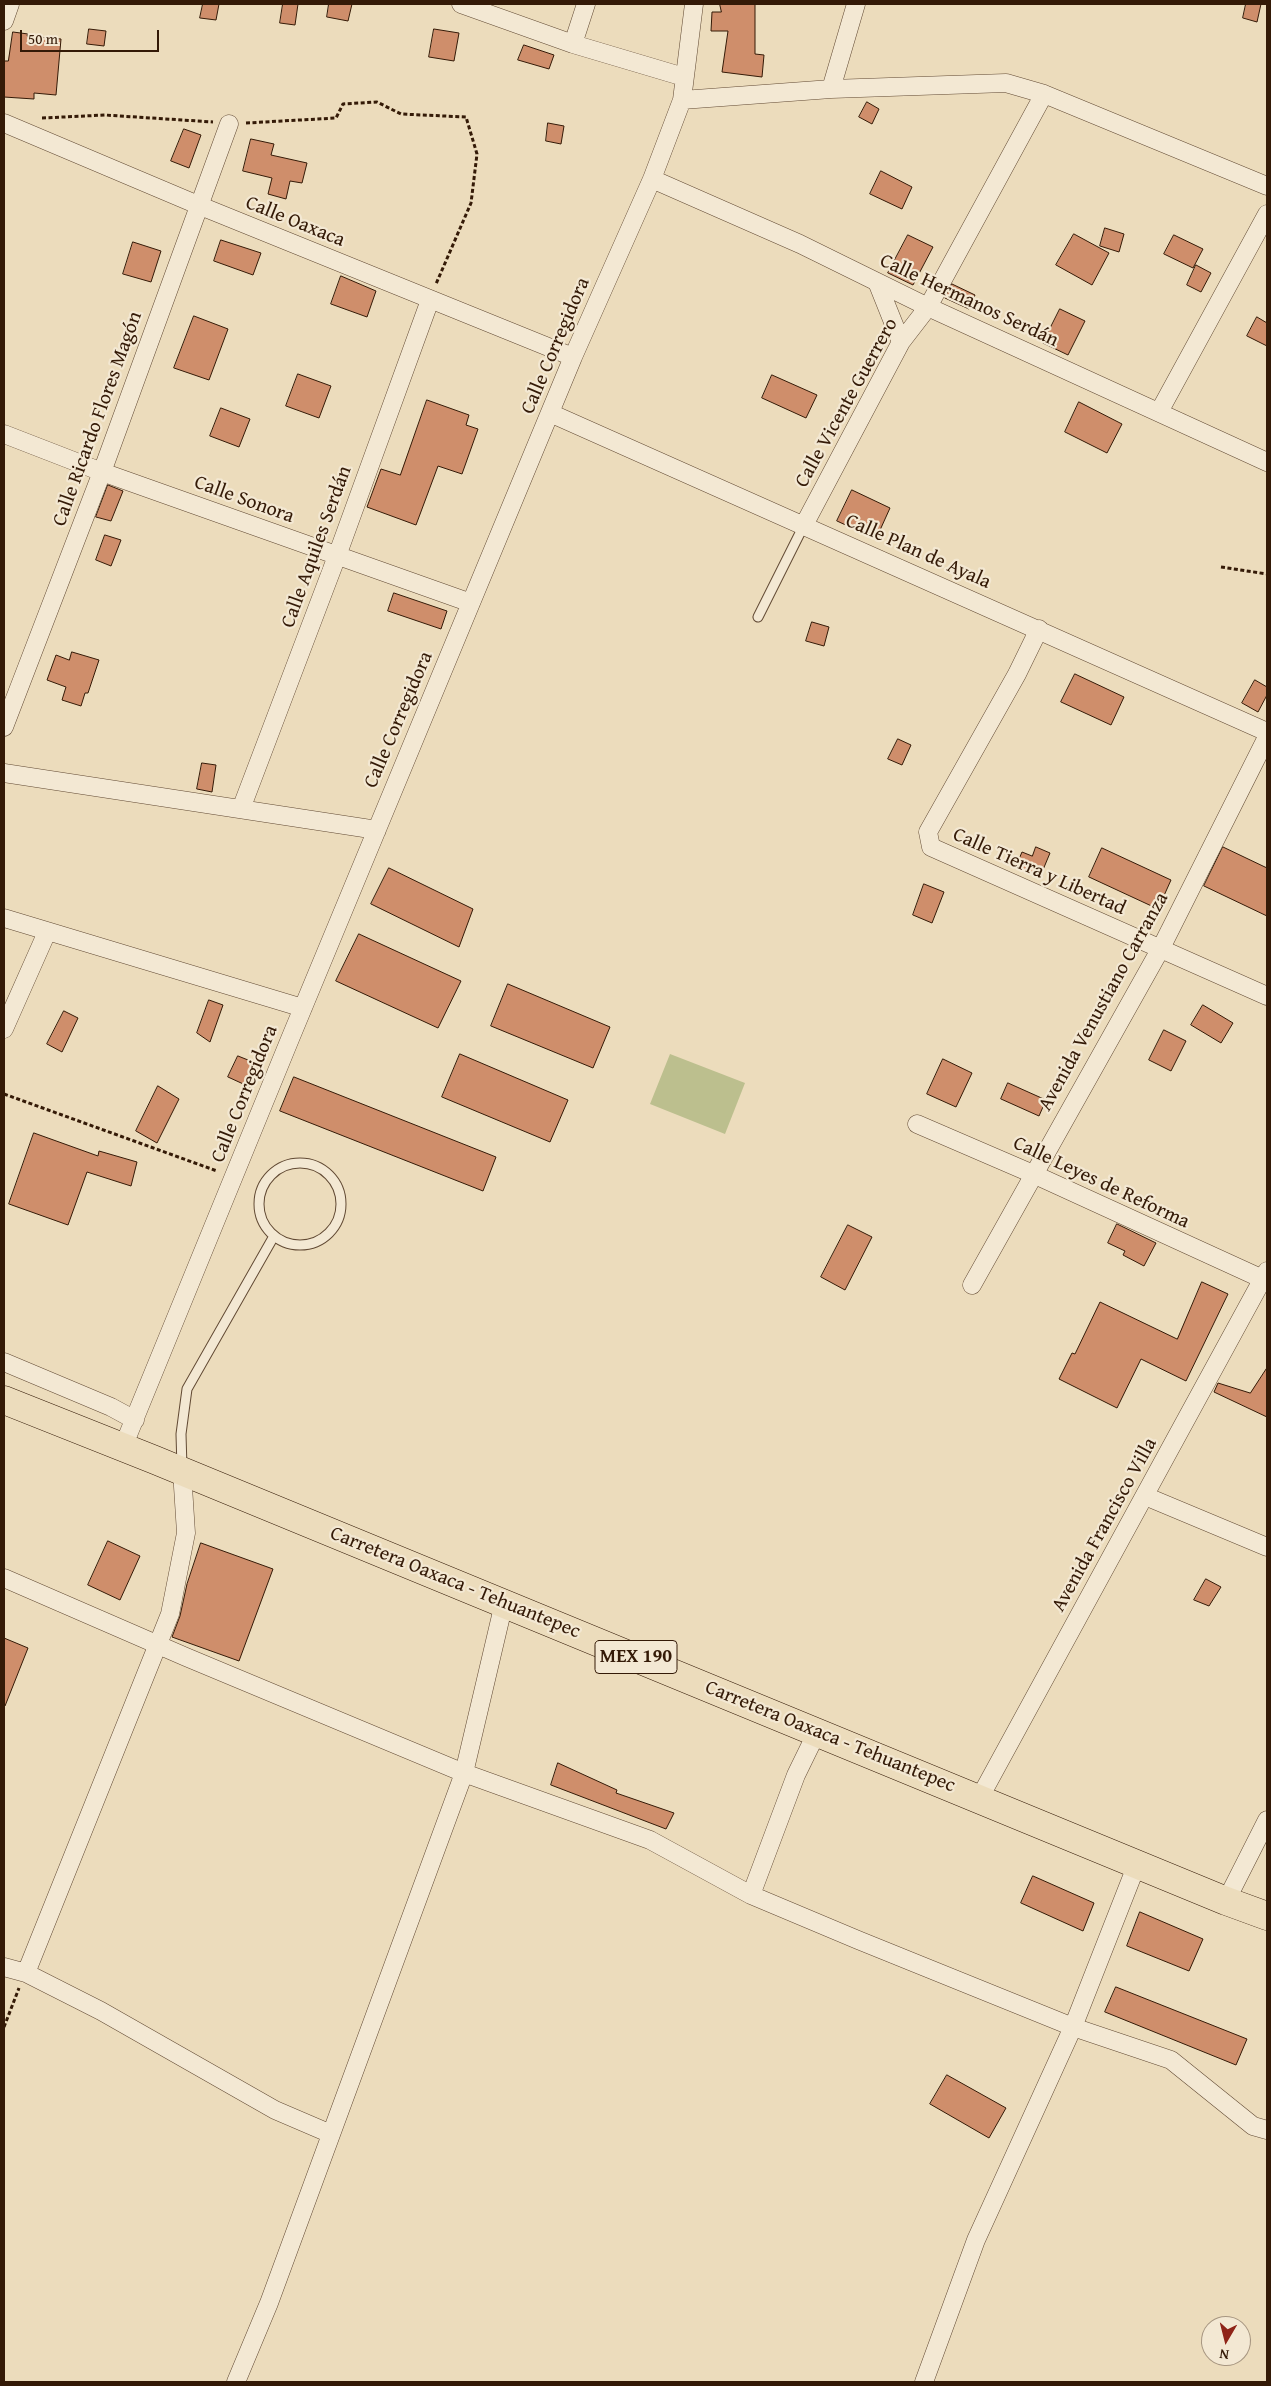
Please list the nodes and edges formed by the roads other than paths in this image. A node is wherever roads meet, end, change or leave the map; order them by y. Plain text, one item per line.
1 (10, 4) edge
2 (461, 4) edge
3 (586, 4) edge
4 (694, 4) edge
5 (856, 4) edge
6 (4, 21) edge
7 (573, 44) junction
8 (684, 77) junction
9 (832, 89) junction
10 (1044, 94) junction
11 (682, 100) junction
12 (4, 123) edge
13 (229, 124) road end
14 (652, 179) junction
15 (1267, 186) edge
16 (198, 206) junction
17 (1267, 214) edge
18 (877, 282) junction
19 (430, 300) junction
20 (928, 307) junction
21 (902, 342) junction
22 (573, 357) junction
23 (1159, 412) junction
24 (550, 413) junction
25 (4, 434) edge
26 (1267, 462) edge
27 (102, 472) junction
28 (804, 525) junction
29 (337, 556) junction
30 (471, 603) junction
31 (758, 617) dead end
32 (1039, 629) junction
33 (4, 727) edge
34 (1267, 732) edge
35 (1267, 737) edge
36 (4, 773) edge
37 (241, 809) junction
38 (377, 830) junction
39 (4, 918) edge
40 (47, 932) junction
41 (1161, 948) junction
42 (1267, 996) edge
43 (303, 1008) junction
44 (4, 1029) edge
45 (917, 1124) dead end
46 (1033, 1174) junction
47 (274, 1236) junction
48 (1266, 1277) edge
49 (972, 1285) dead end
50 (4, 1362) edge
51 (4, 1400) edge
52 (134, 1420) junction
53 (124, 1448) junction
54 (182, 1470) junction
55 (1145, 1496) junction
56 (1267, 1546) edge
57 (4, 1578) edge
58 (504, 1603) junction
59 (158, 1644) junction
60 (817, 1732) junction
61 (464, 1773) junction
62 (979, 1799) junction
63 (1267, 1820) edge
64 (1137, 1864) junction
65 (751, 1895) junction
66 (1226, 1901) junction
67 (1265, 1913) edge
68 (4, 1967) edge
69 (26, 1973) junction
70 (1073, 2027) junction
71 (1267, 2130) edge
72 (331, 2134) junction
73 (236, 2382) edge
74 (924, 2382) edge

1 - 6 street
2 - 7 street
3 - 7 street
4 - 8 street, Calle Corregidora
5 - 9 street
7 - 8 street
8 - 11 street, Calle Corregidora
9 - 10 street
9 - 11 street
10 - 15 street
10 - 20 street, Calle Vicente Guerrero
11 - 14 street, Calle Corregidora
12 - 16 street, Calle Oaxaca
13 - 16 street, Calle Ricardo Flores Magón
14 - 18 street, Calle Hermanos Serdán
14 - 22 street, Calle Corregidora
16 - 19 street, Calle Oaxaca
16 - 27 street, Calle Ricardo Flores Magón
17 - 23 street
18 - 20 street, Calle Hermanos Serdán
18 - 21 street
19 - 22 street, Calle Oaxaca
19 - 29 street, Calle Aquiles Serdán
20 - 21 street, Calle Vicente Guerrero
20 - 23 street, Calle Hermanos Serdán
21 - 28 street, Calle Vicente Guerrero
22 - 24 street, Calle Corregidora
23 - 26 street, Calle Hermanos Serdán
24 - 28 street, Calle Plan de Ayala
24 - 30 street, Calle Corregidora
25 - 27 street, Calle Sonora
27 - 29 street, Calle Sonora
27 - 33 street, Calle Ricardo Flores Magón
28 - 31 lane
28 - 32 street, Calle Plan de Ayala
29 - 30 street, Calle Sonora
29 - 37 street, Calle Aquiles Serdán
30 - 38 street, Calle Corregidora
32 - 34 street, Calle Plan de Ayala
32 - 41 street, Calle Tierra y Libertad
35 - 41 street, Avenida Venustiano Carranza
36 - 37 street
37 - 38 street
38 - 43 street, Calle Corregidora
39 - 40 street
40 - 43 street
40 - 44 street
41 - 42 street, Calle Tierra y Libertad
41 - 46 street, Avenida Venustiano Carranza
43 - 52 street, Calle Corregidora
45 - 46 street, Calle Leyes de Reforma
46 - 48 street, Calle Leyes de Reforma
46 - 49 street, Avenida Venustiano Carranza
47 - 47 lane
47 - 54 lane
48 - 55 street, Avenida Francisco Villa
50 - 52 street
51 - 53 main road, Carretera Oaxaca - Tehuantepec / MEX 190
52 - 53 street, Calle Corregidora
53 - 54 main road, Carretera Oaxaca - Tehuantepec / MEX 190
54 - 58 main road, Carretera Oaxaca - Tehuantepec / MEX 190
54 - 59 street
55 - 56 street
55 - 62 street, Avenida Francisco Villa
57 - 59 street
58 - 60 main road, Carretera Oaxaca - Tehuantepec / MEX 190
58 - 61 street
59 - 61 street
59 - 69 street
60 - 62 main road, Carretera Oaxaca - Tehuantepec / MEX 190
60 - 65 street
61 - 65 street
61 - 72 street
62 - 64 main road, Carretera Oaxaca - Tehuantepec / MEX 190
63 - 66 street
64 - 66 main road, Carretera Oaxaca - Tehuantepec / MEX 190
64 - 70 street
65 - 70 street
66 - 67 main road, Carretera Oaxaca - Tehuantepec / MEX 190
68 - 69 street
69 - 72 street
70 - 71 street
70 - 74 street
72 - 73 street

